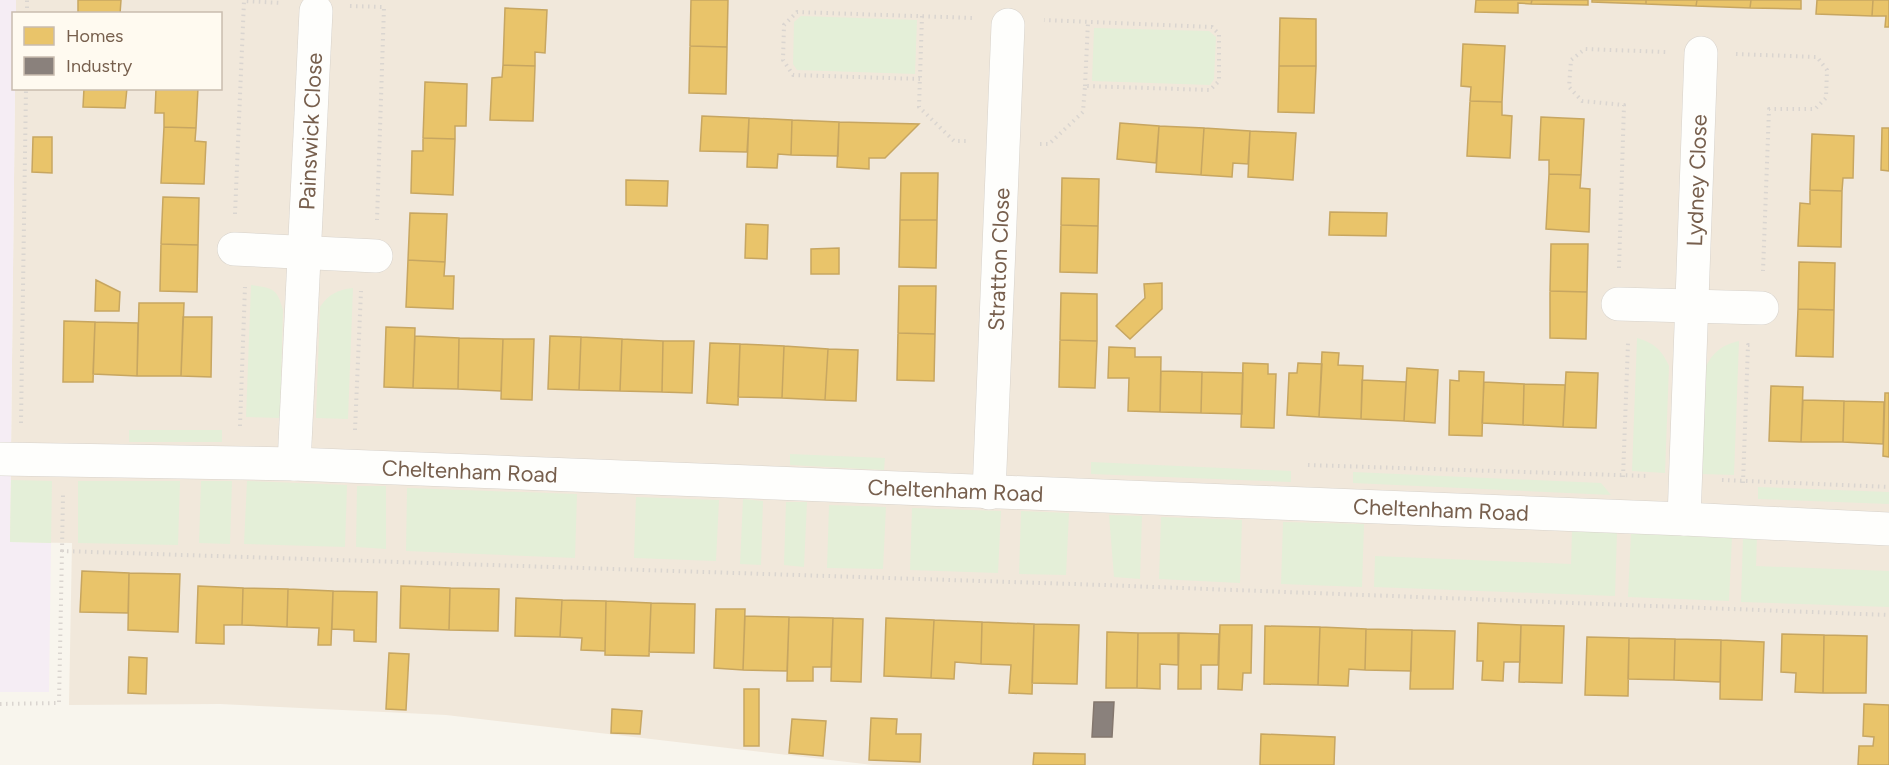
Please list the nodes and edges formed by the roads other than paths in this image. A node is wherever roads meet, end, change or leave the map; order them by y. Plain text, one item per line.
1 (316, 11) dead end
2 (1008, 25) dead end
3 (1701, 53) dead end
4 (234, 249) dead end
5 (304, 252) junction
6 (376, 256) dead end
7 (1618, 304) dead end
8 (1692, 306) junction
9 (1762, 308) dead end
10 (10, 460) edge
11 (294, 464) junction
12 (989, 493) junction
13 (1684, 519) junction
14 (1889, 529) edge

1 - 5 street, Painswick Close
2 - 12 street, Stratton Close
3 - 8 street, Lydney Close
4 - 5 street
5 - 6 street
5 - 11 street, Painswick Close
7 - 8 street
8 - 9 street
8 - 13 street, Lydney Close
10 - 11 street, Cheltenham Road
11 - 12 street, Cheltenham Road
12 - 13 street, Cheltenham Road
13 - 14 street, Cheltenham Road

